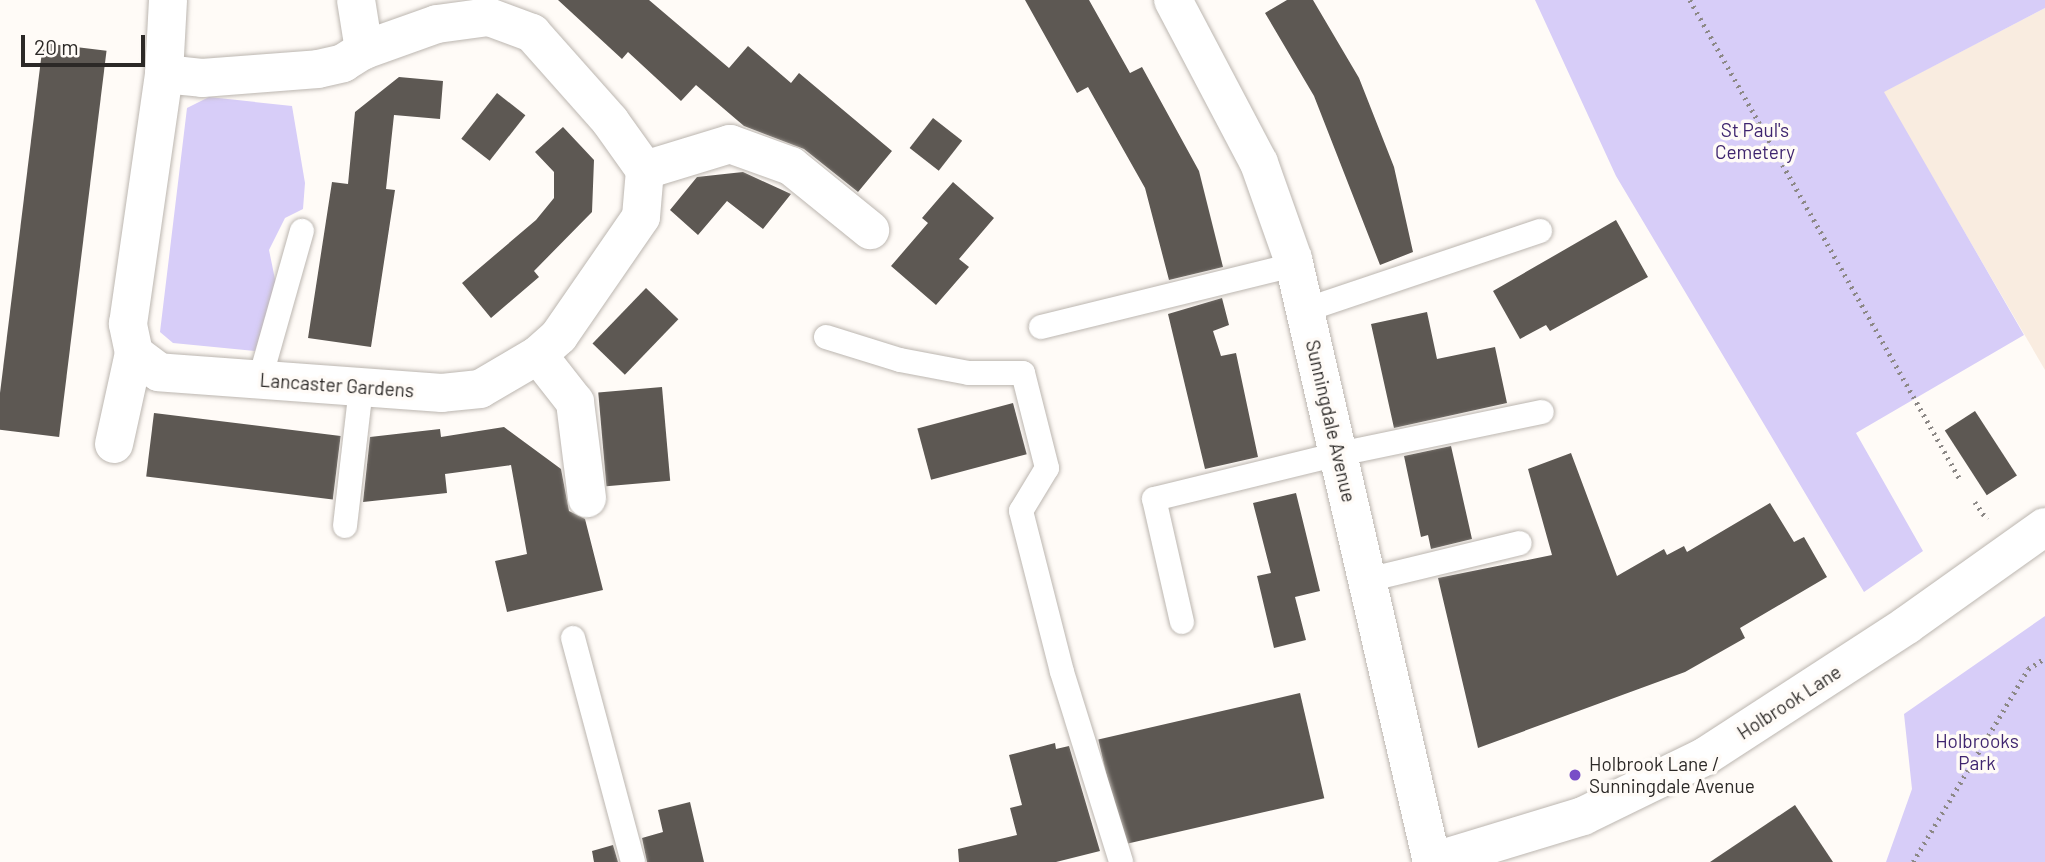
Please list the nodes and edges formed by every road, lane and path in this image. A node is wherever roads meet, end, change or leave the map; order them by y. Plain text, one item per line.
1 (168, 0) edge
2 (356, 0) edge
3 (1173, 0) edge
4 (1690, 0) edge
5 (364, 50) junction
6 (164, 74) junction
7 (645, 170) junction
8 (870, 230) dead end
9 (302, 231) dead end
10 (1540, 231) dead end
11 (1294, 265) junction
12 (1305, 310) junction
13 (1041, 327) dead end
14 (826, 337) dead end
15 (134, 353) junction
16 (538, 355) junction
17 (260, 379) junction
18 (361, 387) junction
19 (1542, 412) dead end
20 (114, 444) dead end
21 (1339, 453) junction
22 (1961, 481) dead end
23 (587, 498) dead end
24 (345, 526) dead end
25 (2045, 527) edge
26 (1520, 543) dead end
27 (1367, 580) junction
28 (1182, 622) dead end
29 (573, 638) dead end
30 (2045, 658) edge
31 (633, 862) edge
32 (1121, 862) edge
33 (1432, 862) edge
34 (1913, 862) edge

1 - 6 street
2 - 5 street
3 - 11 street, Sunningdale Avenue
4 - 22 path
5 - 6 street
5 - 7 street
6 - 15 street
7 - 8 street
7 - 16 street, Lancaster Gardens
9 - 17 lane
10 - 12 lane
11 - 12 street, Sunningdale Avenue
11 - 13 lane
12 - 21 street, Sunningdale Avenue
14 - 32 lane
15 - 17 street, Lancaster Gardens
15 - 20 street
16 - 18 street, Lancaster Gardens
16 - 23 street
17 - 18 street, Lancaster Gardens
18 - 24 lane
19 - 21 lane
21 - 27 street, Sunningdale Avenue
21 - 28 lane
25 - 33 street, Holbrook Lane
26 - 27 lane
27 - 33 street, Sunningdale Avenue
29 - 31 lane
30 - 34 path

